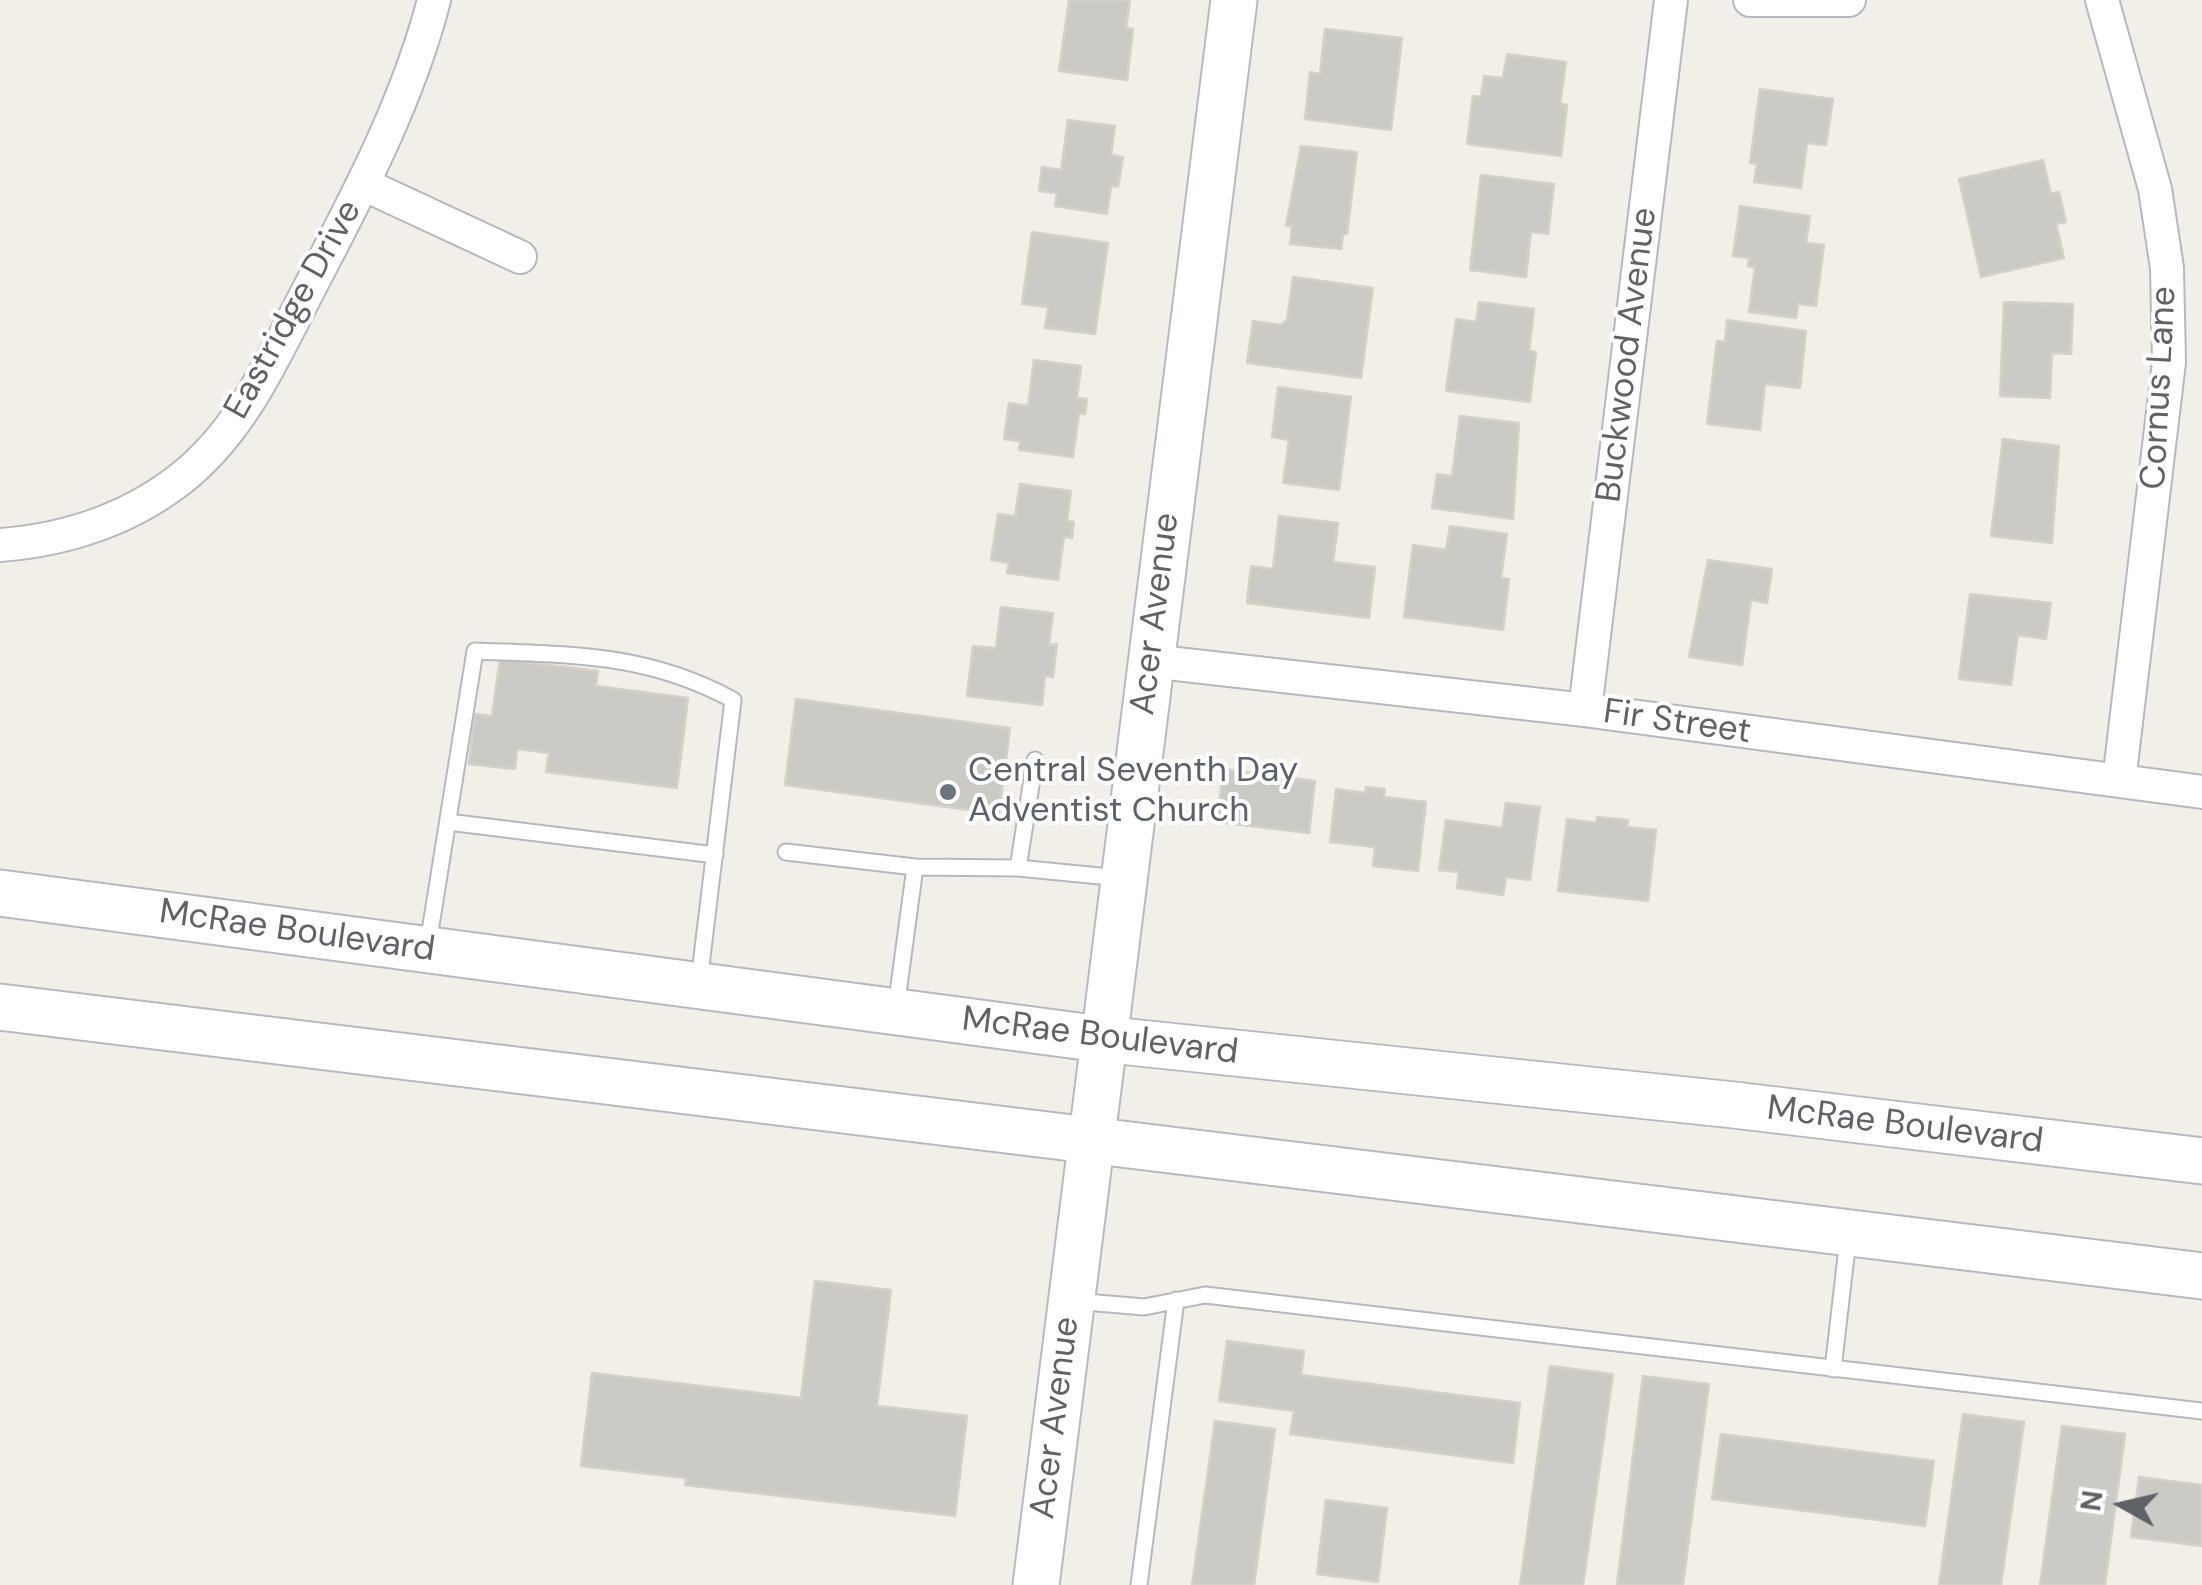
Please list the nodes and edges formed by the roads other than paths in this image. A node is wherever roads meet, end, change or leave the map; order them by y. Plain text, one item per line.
1 (434, 0) edge
2 (1234, 0) edge
3 (1670, 0) edge
4 (1750, 0) edge
5 (1849, 0) edge
6 (2102, 0) edge
7 (363, 184) junction
8 (520, 257) dead end
9 (0, 545) edge
10 (1150, 661) junction
11 (1585, 710) junction
12 (1036, 760) dead end
13 (2119, 781) junction
14 (2202, 792) edge
15 (448, 822) junction
16 (786, 852) dead end
17 (714, 855) junction
18 (915, 867) junction
19 (1018, 868) junction
20 (1122, 878) junction
21 (0, 893) edge
22 (427, 950) junction
23 (699, 986) junction
24 (0, 1007) edge
25 (896, 1012) junction
26 (1101, 1039) junction
27 (1090, 1141) junction
28 (2202, 1162) edge
29 (1849, 1233) junction
30 (2202, 1276) edge
31 (1070, 1300) junction
32 (1176, 1300) junction
33 (1833, 1369) junction
34 (2202, 1412) edge
35 (1036, 1585) edge
36 (1139, 1585) edge

1 - 7 street, Eastridge Drive
2 - 10 main road, Acer Avenue
3 - 11 street, Buckwood Avenue
4 - 5 street
6 - 13 street, Cornus Lane
7 - 8 street
7 - 9 street, Eastridge Drive
10 - 11 street, Fir Street
10 - 20 main road, Acer Avenue
11 - 13 street, Fir Street
12 - 19 lane
13 - 14 street, Fir Street
15 - 17 lane
15 - 17 lane
15 - 22 lane
16 - 18 lane
17 - 23 lane
18 - 19 lane
18 - 25 lane
19 - 20 lane
20 - 26 main road, Acer Avenue
21 - 22 main road, McRae Boulevard
22 - 23 main road, McRae Boulevard
23 - 25 main road, McRae Boulevard
24 - 27 main road
25 - 26 main road, McRae Boulevard
26 - 27 main road, Acer Avenue
26 - 28 main road, McRae Boulevard
27 - 29 main road
27 - 31 main road, Acer Avenue
29 - 30 main road
29 - 33 lane
31 - 32 lane
31 - 35 main road, Acer Avenue
32 - 33 lane
32 - 36 lane
33 - 34 lane

